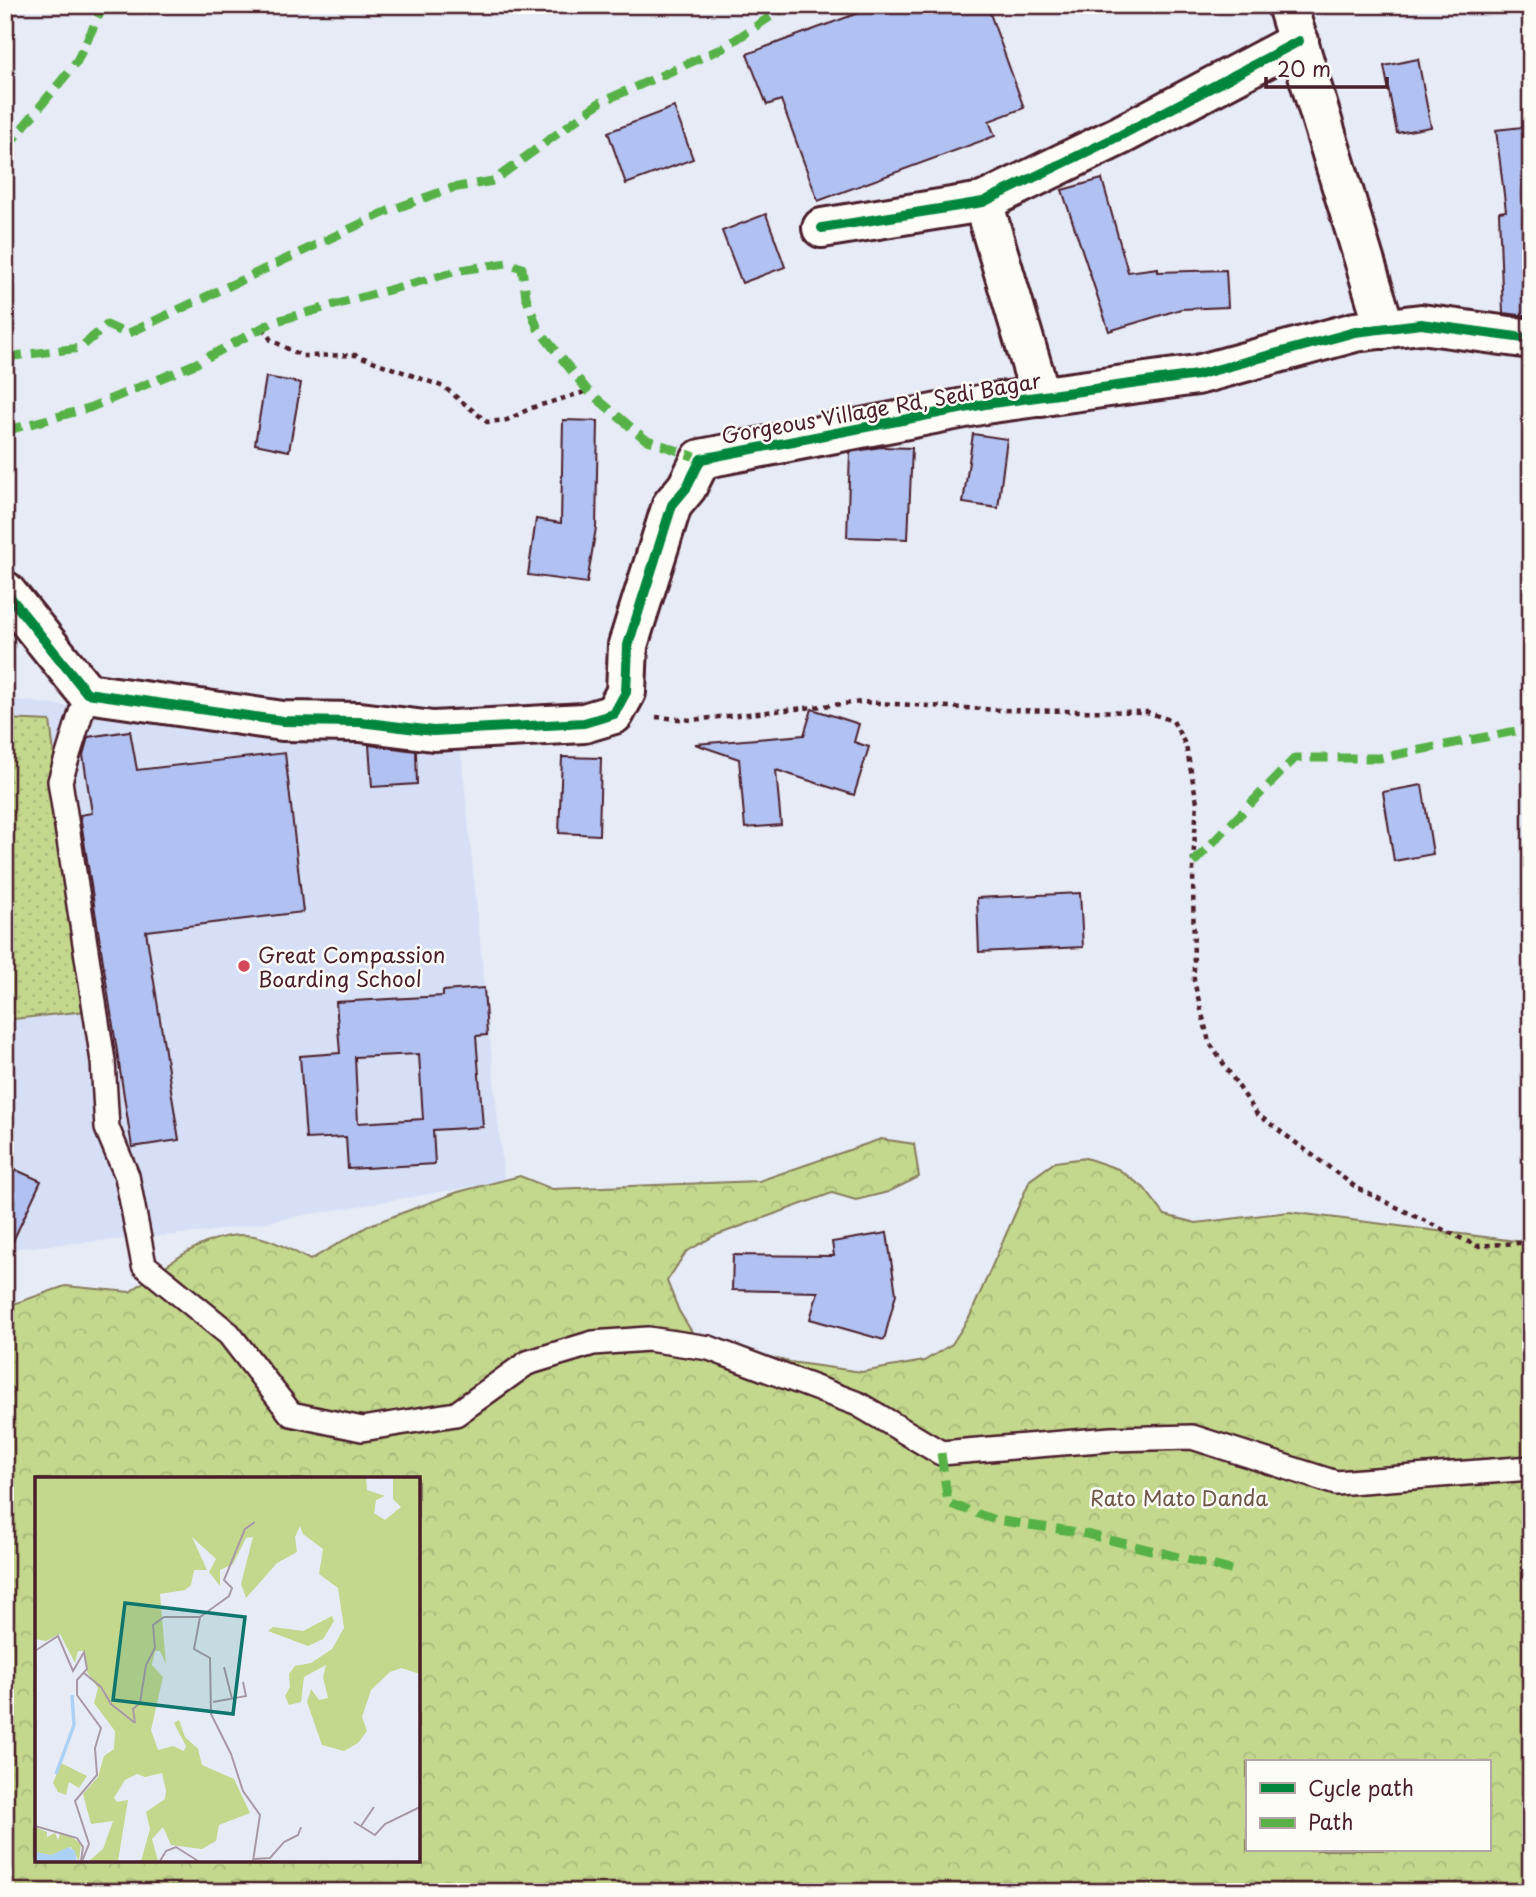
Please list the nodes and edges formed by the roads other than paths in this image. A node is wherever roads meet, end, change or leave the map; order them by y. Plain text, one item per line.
1 (1293, 23) edge
2 (983, 201) junction
3 (822, 228) dead end
4 (1385, 329) junction
5 (1531, 339) edge
6 (1041, 397) junction
7 (5, 591) edge
8 (87, 693) junction
9 (1531, 1468) edge

1 - 2 street
1 - 4 street
2 - 3 street
2 - 6 street
4 - 5 street, Gorgeous Village Rd, Sedi Bagar
4 - 6 street, Gorgeous Village Rd, Sedi Bagar
6 - 8 street, Gorgeous Village Rd, Sedi Bagar
7 - 8 street
8 - 9 lane

